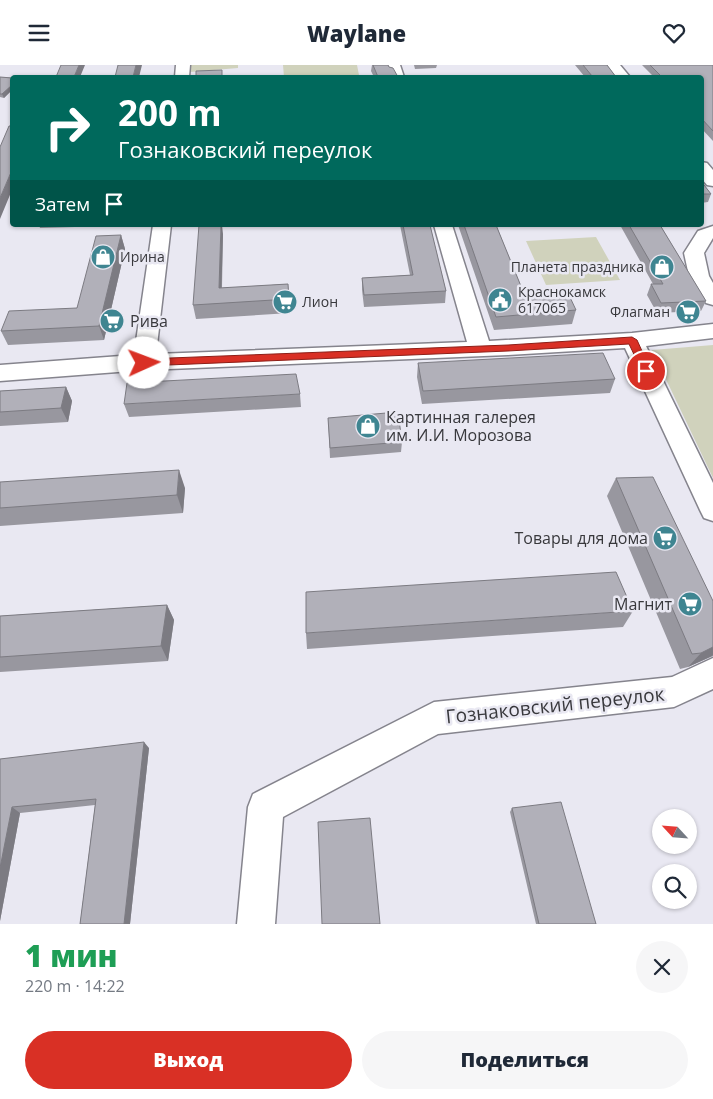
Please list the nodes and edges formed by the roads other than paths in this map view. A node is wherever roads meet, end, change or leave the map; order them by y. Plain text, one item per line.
1 (612, 65) edge
2 (621, 75) edge
3 (704, 170) edge
4 (713, 181) edge
5 (162, 227) edge
6 (444, 227) edge
7 (713, 232) edge
8 (713, 299) edge
9 (713, 331) edge
10 (632, 340) junction
11 (480, 349) junction
12 (144, 363) junction
13 (0, 373) edge
14 (713, 510) edge
15 (712, 677) edge
16 (256, 924) edge

1 - 2 street
3 - 4 street
5 - 12 street
6 - 11 street
7 - 8 street
9 - 10 street
10 - 11 street
10 - 14 street
11 - 12 street
12 - 13 street
15 - 16 street, Гознаковский переулок

